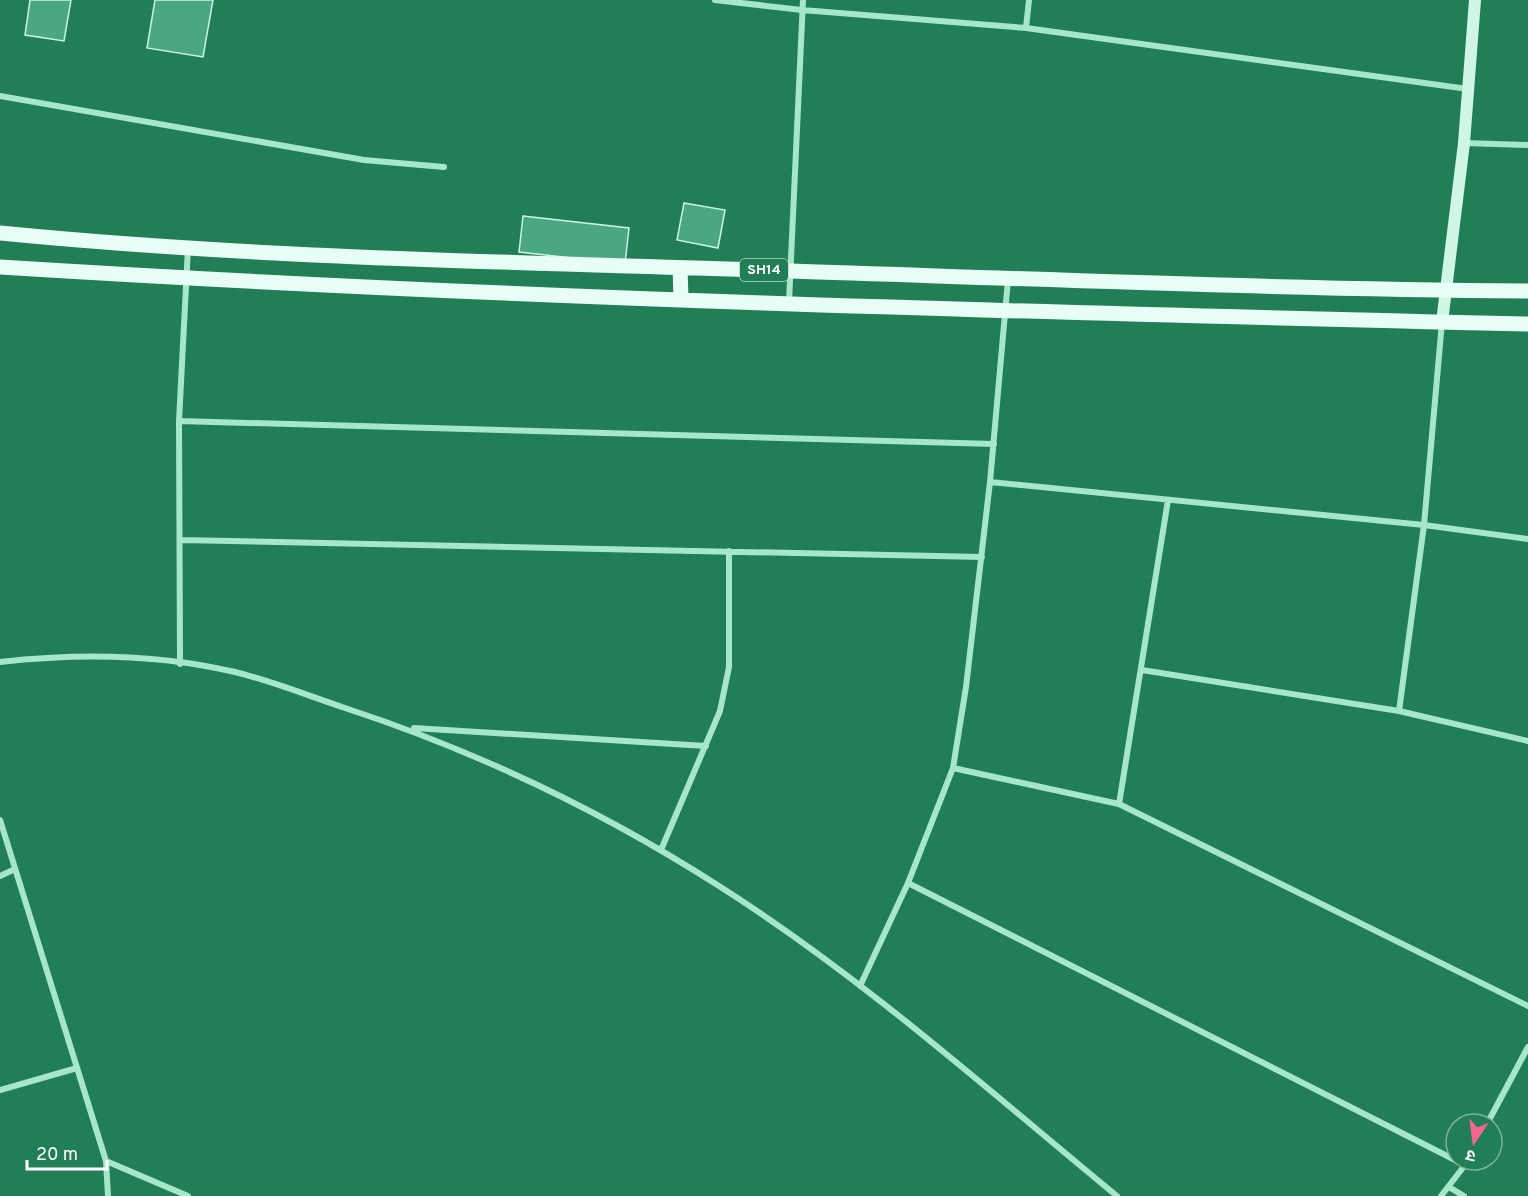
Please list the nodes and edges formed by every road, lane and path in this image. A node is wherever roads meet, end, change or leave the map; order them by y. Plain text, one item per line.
1 (715, 0) edge
2 (803, 0) edge
3 (1029, 0) edge
4 (1475, 0) edge
5 (802, 10) junction
6 (1026, 28) junction
7 (1469, 89) junction
8 (0, 96) edge
9 (1464, 143) junction
10 (1528, 145) edge
11 (444, 167) dead end
12 (0, 233) edge
13 (188, 248) junction
14 (0, 267) edge
15 (680, 268) junction
16 (790, 271) junction
17 (186, 279) junction
18 (1008, 280) junction
19 (1446, 290) junction
20 (1528, 291) edge
21 (681, 298) junction
22 (789, 302) junction
23 (1005, 311) junction
24 (1442, 322) junction
25 (1528, 324) edge
26 (179, 421) junction
27 (994, 444) junction
28 (990, 482) junction
29 (1168, 500) junction
30 (1424, 525) junction
31 (1528, 539) edge
32 (180, 540) junction
33 (729, 551) junction
34 (982, 558) junction
35 (0, 662) edge
36 (180, 664) junction
37 (1143, 670) junction
38 (1399, 711) junction
39 (406, 728) junction
40 (1528, 741) edge
41 (706, 746) junction
42 (953, 768) junction
43 (1119, 804) junction
44 (0, 820) edge
45 (661, 850) junction
46 (15, 869) junction
47 (0, 876) edge
48 (908, 883) junction
49 (860, 986) junction
50 (1528, 1006) edge
51 (1528, 1047) edge
52 (77, 1068) junction
53 (0, 1090) edge
54 (1493, 1112) edge
55 (1444, 1151) edge
56 (106, 1161) junction
57 (1459, 1172) edge
58 (1449, 1187) junction
59 (108, 1196) edge
60 (188, 1196) edge
61 (1118, 1196) edge
62 (1441, 1196) edge
63 (1464, 1196) edge

1 - 5 street
2 - 5 street
3 - 6 street
4 - 7 street
5 - 6 street
5 - 16 street
6 - 7 street
7 - 9 street
8 - 11 street
9 - 10 street
9 - 19 street
12 - 13 main road, SH14
13 - 15 main road, SH14
13 - 17 street
14 - 17 main road, SH14
15 - 16 main road, SH14
15 - 21 main road
16 - 18 main road, SH14
16 - 22 street
17 - 21 main road, SH14
17 - 26 street
18 - 19 main road, SH14
18 - 23 street
19 - 20 main road, SH14
19 - 24 street
21 - 22 main road, SH14
22 - 23 main road, SH14
23 - 24 main road, SH14
23 - 27 street
24 - 25 main road, SH14
24 - 30 street
26 - 27 street
26 - 32 street
27 - 28 street
28 - 29 street
28 - 34 street
29 - 30 street
29 - 37 street
30 - 31 street
30 - 38 street
32 - 33 street
32 - 36 street
33 - 34 street
33 - 41 street
34 - 42 street
35 - 36 street
36 - 39 street
37 - 38 street
37 - 43 street
38 - 40 street
39 - 41 street
39 - 45 street
41 - 45 street
42 - 43 street
42 - 48 street
43 - 50 street
44 - 46 street
45 - 49 street
46 - 47 street
46 - 52 street
48 - 49 street
48 - 55 street
49 - 61 street
51 - 54 street
52 - 53 street
52 - 56 street
56 - 59 street
56 - 60 street
57 - 58 street
58 - 62 street
58 - 63 street

